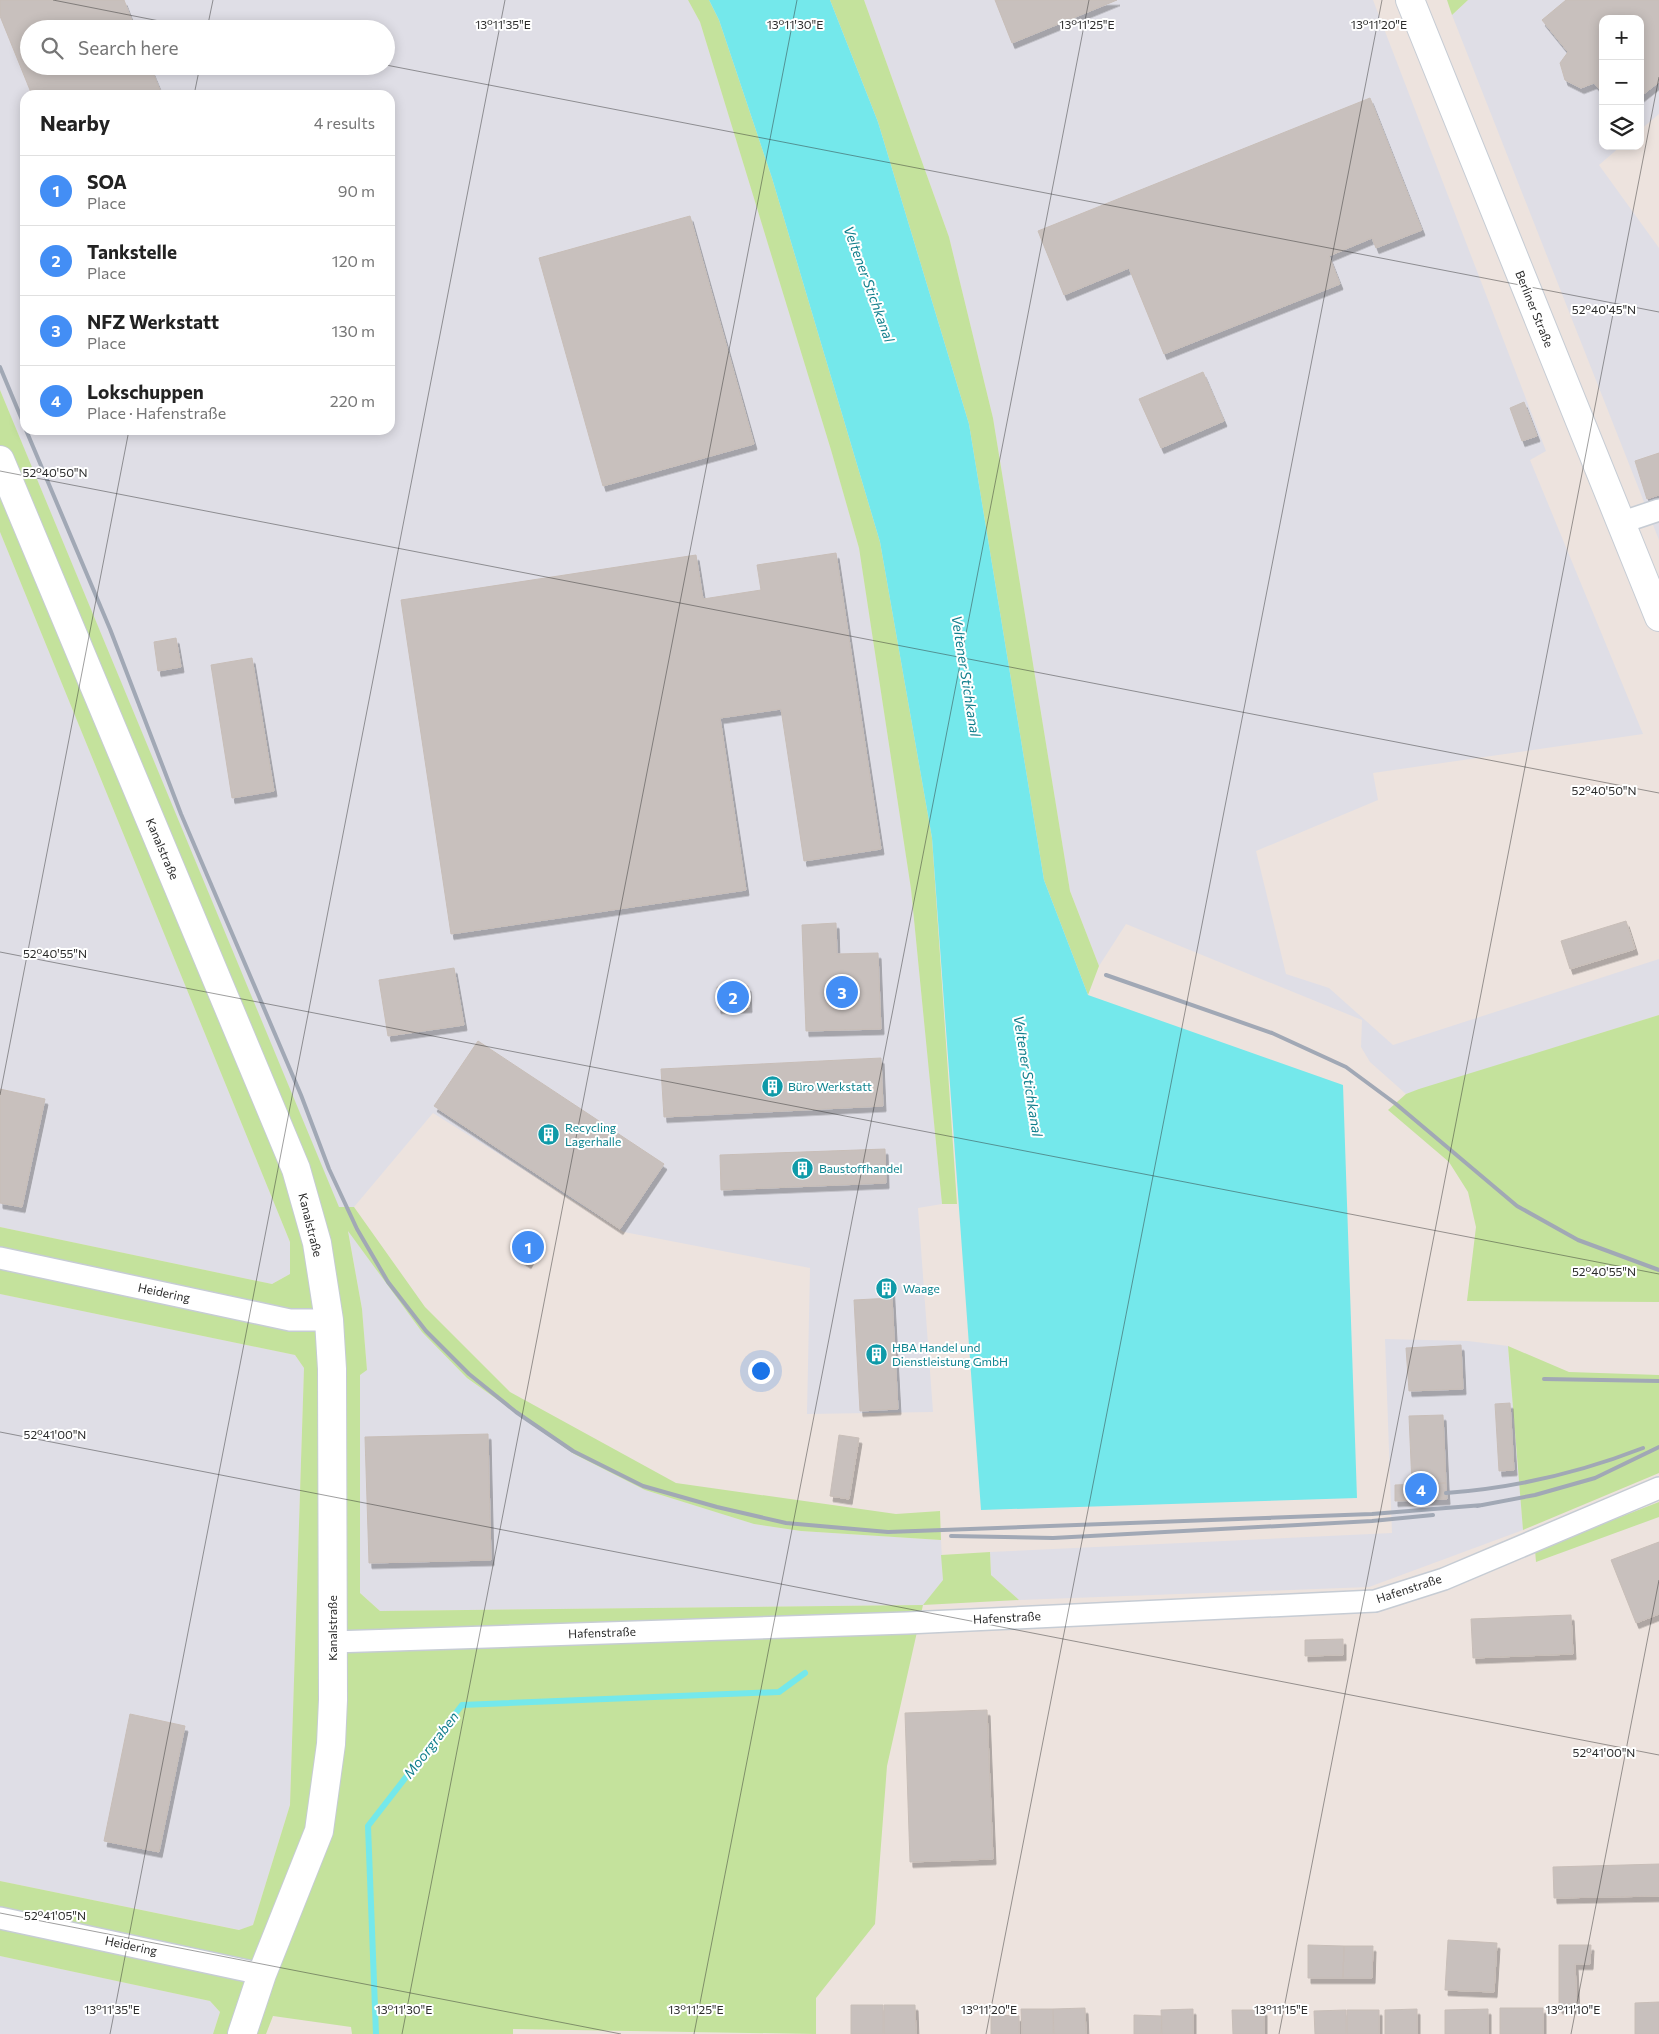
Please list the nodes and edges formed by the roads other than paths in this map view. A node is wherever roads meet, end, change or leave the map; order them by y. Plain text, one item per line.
1 (1410, 0) edge
2 (0, 460) edge
3 (1659, 510) edge
4 (1620, 523) junction
5 (1659, 617) edge
6 (0, 1258) edge
7 (328, 1320) junction
8 (1659, 1488) edge
9 (333, 1642) junction
10 (0, 1918) edge
11 (262, 1974) junction
12 (242, 2034) edge

1 - 4 street, Berliner Straße
2 - 7 street, Kanalstraße
3 - 4 street
4 - 5 street, Berliner Straße
6 - 7 street, Heidering
7 - 9 street, Kanalstraße
8 - 9 street, Hafenstraße
9 - 11 street, Kanalstraße
10 - 11 street, Heidering
11 - 12 street, Kanalstraße

